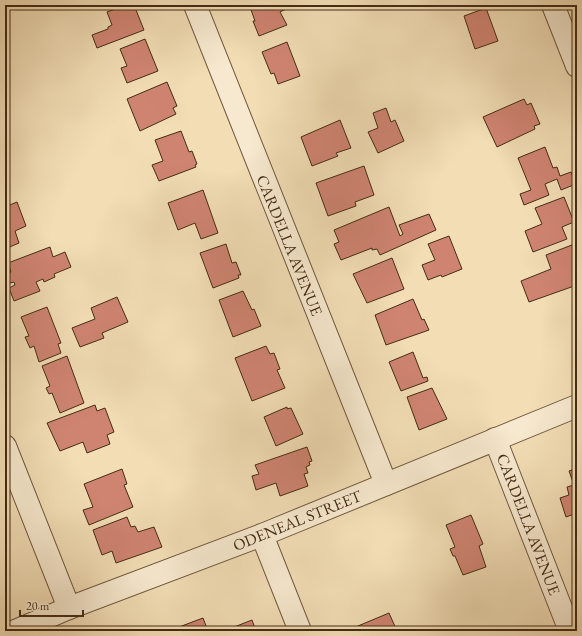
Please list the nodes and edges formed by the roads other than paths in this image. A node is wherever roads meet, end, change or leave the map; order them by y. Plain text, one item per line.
1 (194, 5) edge
2 (553, 5) edge
3 (577, 66) edge
4 (577, 406) edge
5 (495, 439) junction
6 (5, 446) edge
7 (386, 484) junction
8 (262, 534) junction
9 (70, 608) junction
10 (15, 631) edge
11 (300, 631) edge
12 (570, 631) edge

1 - 7 street, CARDELLA AVENUE
2 - 3 street
4 - 5 street, ODENEAL STREET
5 - 7 street, ODENEAL STREET
5 - 12 street, CARDELLA AVENUE
6 - 9 street
7 - 8 street, ODENEAL STREET
8 - 9 street, ODENEAL STREET
8 - 11 street
9 - 10 street, ODENEAL STREET

